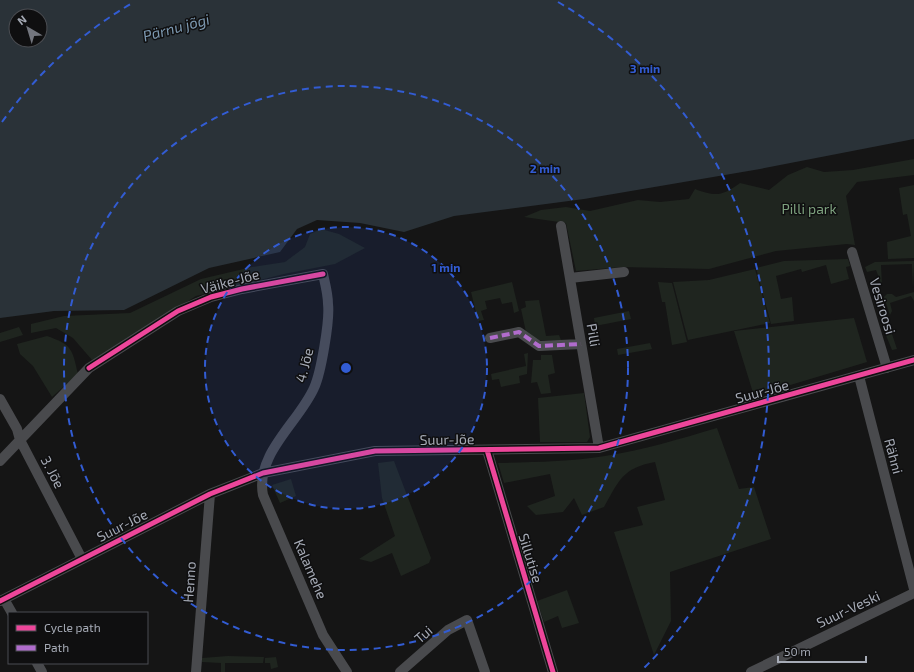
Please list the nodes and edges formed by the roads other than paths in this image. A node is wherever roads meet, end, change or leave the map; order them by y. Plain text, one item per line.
1 (561, 226) dead end
2 (852, 252) dead end
3 (624, 272) dead end
4 (323, 274) joint
5 (570, 278) junction
6 (490, 338) dead end
7 (581, 344) junction
8 (914, 360) edge
9 (887, 368) junction
10 (859, 376) junction
11 (0, 399) edge
12 (20, 440) junction
13 (599, 448) junction
14 (487, 450) junction
15 (0, 461) edge
16 (263, 473) junction
17 (210, 494) junction
18 (82, 559) junction
19 (914, 589) edge
20 (914, 593) edge
21 (2, 600) edge
22 (11, 612) edge
23 (196, 672) edge
24 (347, 672) edge
25 (400, 672) edge
26 (485, 672) edge
27 (553, 672) edge
28 (751, 672) edge

1 - 5 street, Pilli
2 - 9 street, Vesiroosi
3 - 5 street
4 - 12 street, Väike-Jõe
4 - 16 street, 4. Jõe
5 - 7 street, Pilli
6 - 7 street
7 - 13 street, Pilli
8 - 9 street, Suur-Jõe
9 - 10 street, Suur-Jõe
10 - 13 street, Suur-Jõe
10 - 19 street, Rähni
11 - 12 street, 3. Jõe
12 - 15 street, Väike-Jõe
12 - 18 street, 3. Jõe
13 - 14 street, Suur-Jõe
14 - 16 street, Suur-Jõe
14 - 27 street, Sillutise
16 - 17 street, Suur-Jõe
16 - 24 street, Kalamehe
17 - 18 street, Suur-Jõe
17 - 23 street, Henno
18 - 21 street, Suur-Jõe
20 - 28 street, Suur-Veski
21 - 22 street
25 - 26 street, Tui

